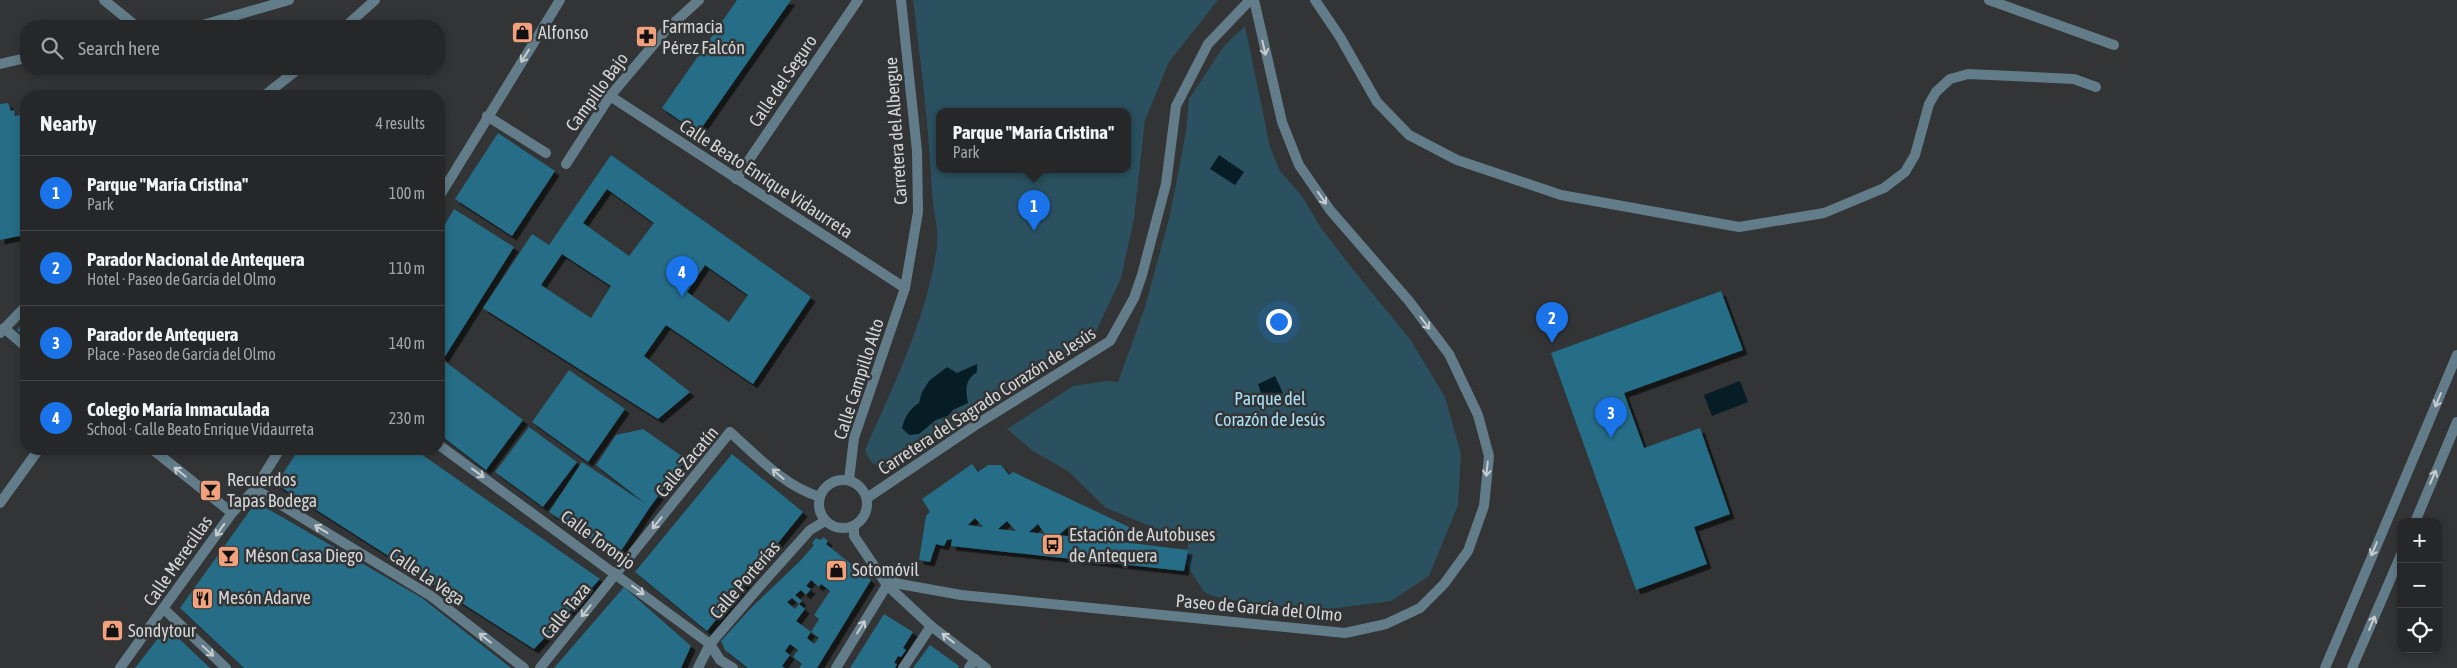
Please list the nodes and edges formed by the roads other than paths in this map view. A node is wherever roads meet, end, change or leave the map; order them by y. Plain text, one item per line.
1 (104, 0) edge
2 (289, 0) edge
3 (375, 0) edge
4 (560, 0) edge
5 (699, 0) edge
6 (858, 0) edge
7 (900, 0) edge
8 (1252, 0) edge
9 (1315, 0) edge
10 (1989, 0) edge
11 (129, 20) edge
12 (220, 20) edge
13 (353, 20) edge
14 (2114, 45) dead end
15 (20, 59) edge
16 (0, 64) edge
17 (290, 75) edge
18 (2096, 86) dead end
19 (272, 90) edge
20 (610, 96) junction
21 (488, 116) junction
22 (546, 153) dead end
23 (566, 164) dead end
24 (736, 179) junction
25 (445, 187) edge
26 (905, 288) junction
27 (20, 312) edge
28 (1, 329) edge
29 (20, 343) edge
30 (2457, 355) edge
31 (2457, 422) edge
32 (445, 449) edge
33 (35, 455) edge
34 (160, 455) edge
35 (276, 455) edge
36 (849, 480) junction
37 (255, 489) junction
38 (820, 497) junction
39 (867, 498) junction
40 (0, 503) edge
41 (232, 513) junction
42 (2416, 518) edge
43 (825, 521) junction
44 (854, 526) junction
45 (2397, 563) edge
46 (617, 574) junction
47 (880, 575) junction
48 (887, 585) junction
49 (164, 609) junction
50 (932, 626) junction
51 (710, 644) junction
52 (975, 659) junction
53 (2355, 665) edge
54 (120, 668) edge
55 (226, 668) edge
56 (524, 668) edge
57 (540, 668) edge
58 (698, 668) edge
59 (733, 668) edge
60 (836, 668) edge
61 (902, 668) edge
62 (968, 668) edge
63 (986, 668) edge
64 (2325, 668) edge

1 - 11 street
2 - 12 street
3 - 13 street
4 -> 21 street
5 - 20 street, Campillo Bajo
6 - 24 street, Calle del Seguro
7 - 26 street, Carretera del Albergue
8 - 39 street, Carretera del Sagrado Corazón de Jesús
8 -> 47 street, Paseo de García del Olmo
9 - 18 street
10 - 14 street
15 - 16 street
17 - 19 street
20 - 23 street, Campillo Bajo
20 - 24 street, Calle Beato Enrique Vidaurreta
21 - 22 street
21 - 25 street
24 - 26 street, Calle Beato Enrique Vidaurreta
26 - 36 street, Calle Campillo Alto
27 - 28 street
28 - 29 street
30 -> 64 street
42 -> 31 street
32 -> 46 street, Calle Toronjo
33 - 40 street
41 -> 34 street
35 - 37 street, Calle Merecillas
36 - 38 street
36 - 39 street
37 - 41 street, Calle Merecillas
56 -> 37 street, Calle La Vega
38 - 43 street
38 -> 46 street, Calle Zacatín
39 - 44 street
41 -> 49 street, Calle Merecillas
43 - 44 street
43 - 51 street, Calle Porterías
44 - 47 street
53 -> 45 street
46 -> 51 street, Calle Toronjo
46 -> 57 street, Calle Taza
47 - 48 street
48 - 50 street
60 -> 48 street
49 - 54 street, Calle Merecillas
49 -> 55 street
52 -> 50 street
50 - 61 street
51 - 58 street, Calle Porterías
51 - 59 street, Calle Toronjo
52 - 62 street
52 - 63 street

